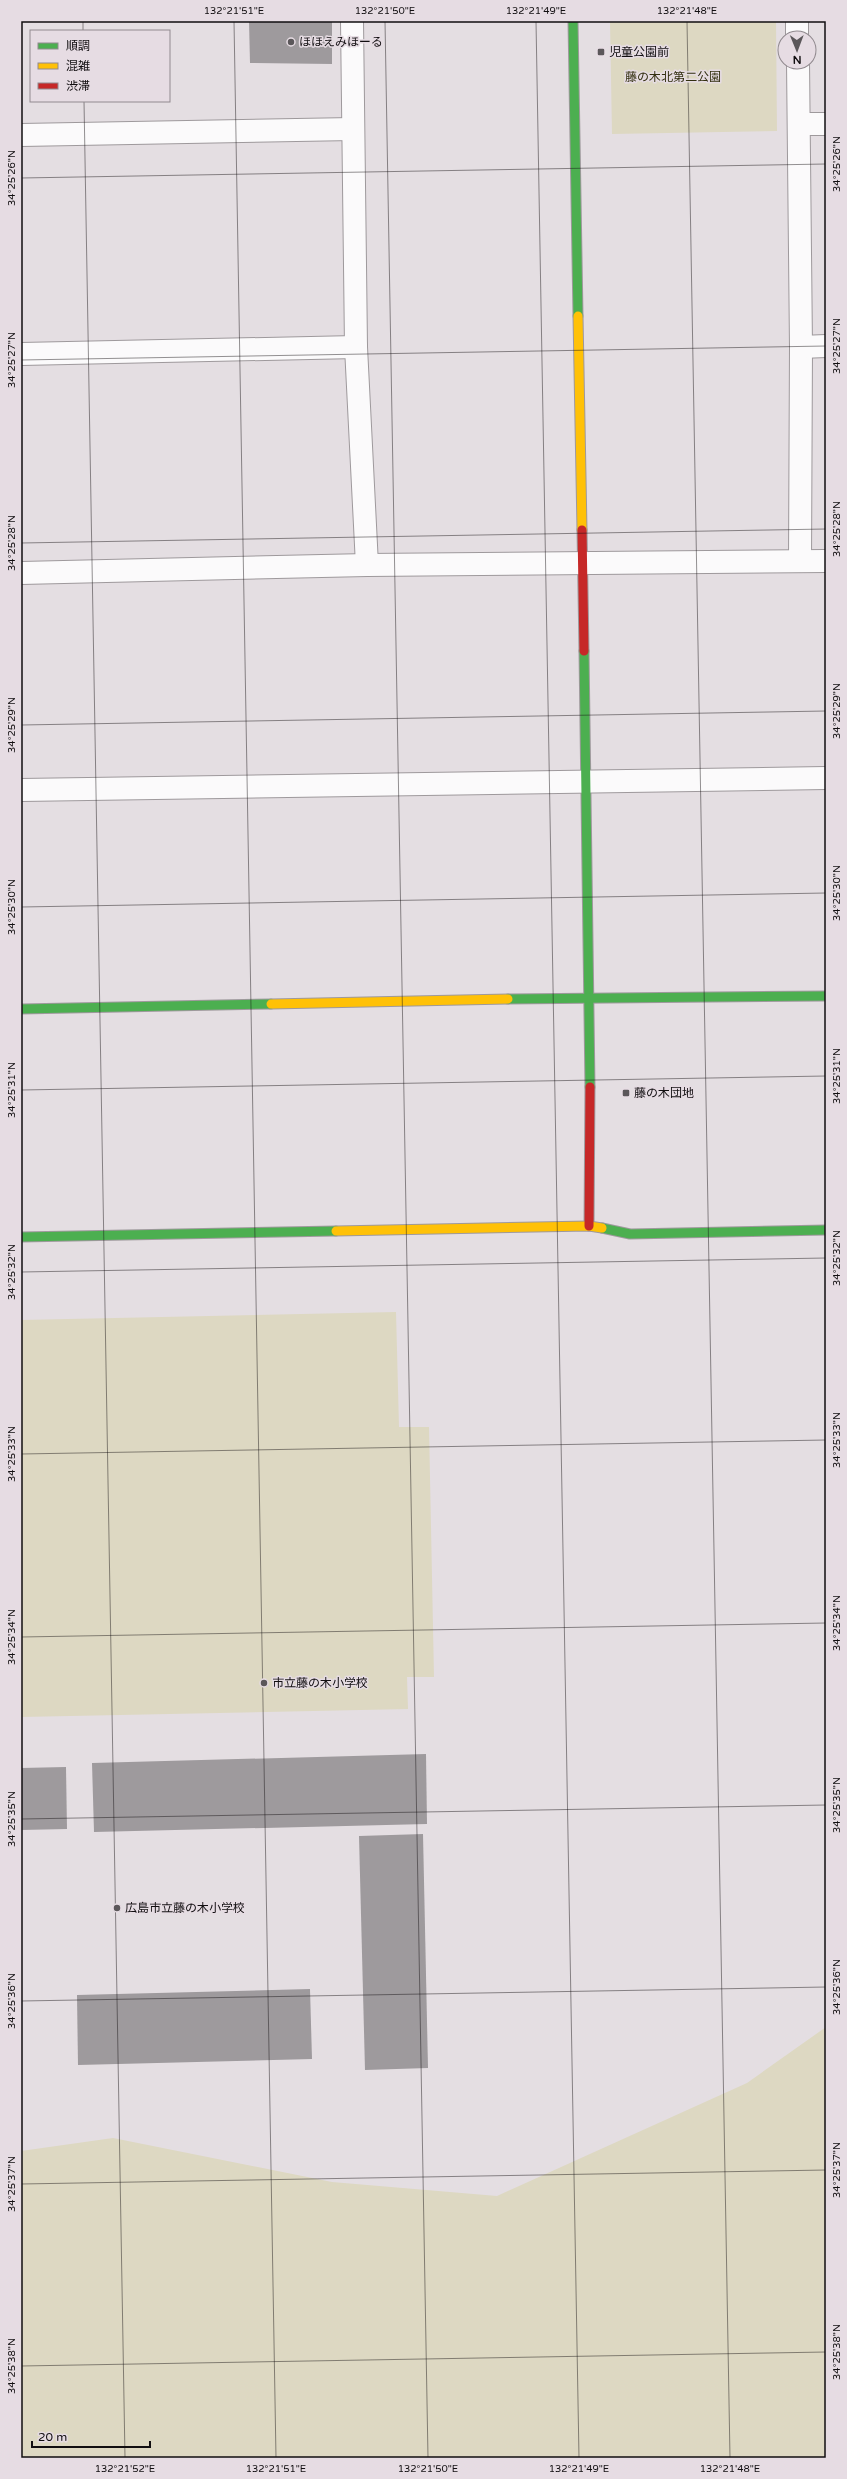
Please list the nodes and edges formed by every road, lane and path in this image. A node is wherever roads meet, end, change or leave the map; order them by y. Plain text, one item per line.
1 (352, 21) edge
2 (573, 21) edge
3 (798, 70) edge
4 (800, 124) junction
5 (826, 124) edge
6 (353, 130) junction
7 (21, 135) edge
8 (826, 346) edge
9 (356, 347) junction
10 (801, 347) junction
11 (21, 354) edge
12 (800, 561) junction
13 (826, 561) edge
14 (583, 564) junction
15 (367, 565) junction
16 (21, 573) edge
17 (826, 778) edge
18 (586, 781) junction
19 (21, 790) edge
20 (826, 996) edge
21 (590, 997) junction
22 (21, 1009) edge
23 (589, 1226) junction
24 (826, 1230) edge
25 (21, 1237) edge

1 - 6 street
2 - 14 street
3 - 4 street
4 - 5 street
4 - 10 street
6 - 7 street
6 - 9 street
8 - 10 street
9 - 11 street
9 - 15 street
10 - 12 street
12 - 13 street
12 - 14 street
14 - 15 street
14 - 18 street
15 - 16 street
17 - 18 street
18 - 19 street
18 - 21 street
20 - 21 street
21 - 22 street
21 - 23 street
23 - 24 street
23 - 25 street

